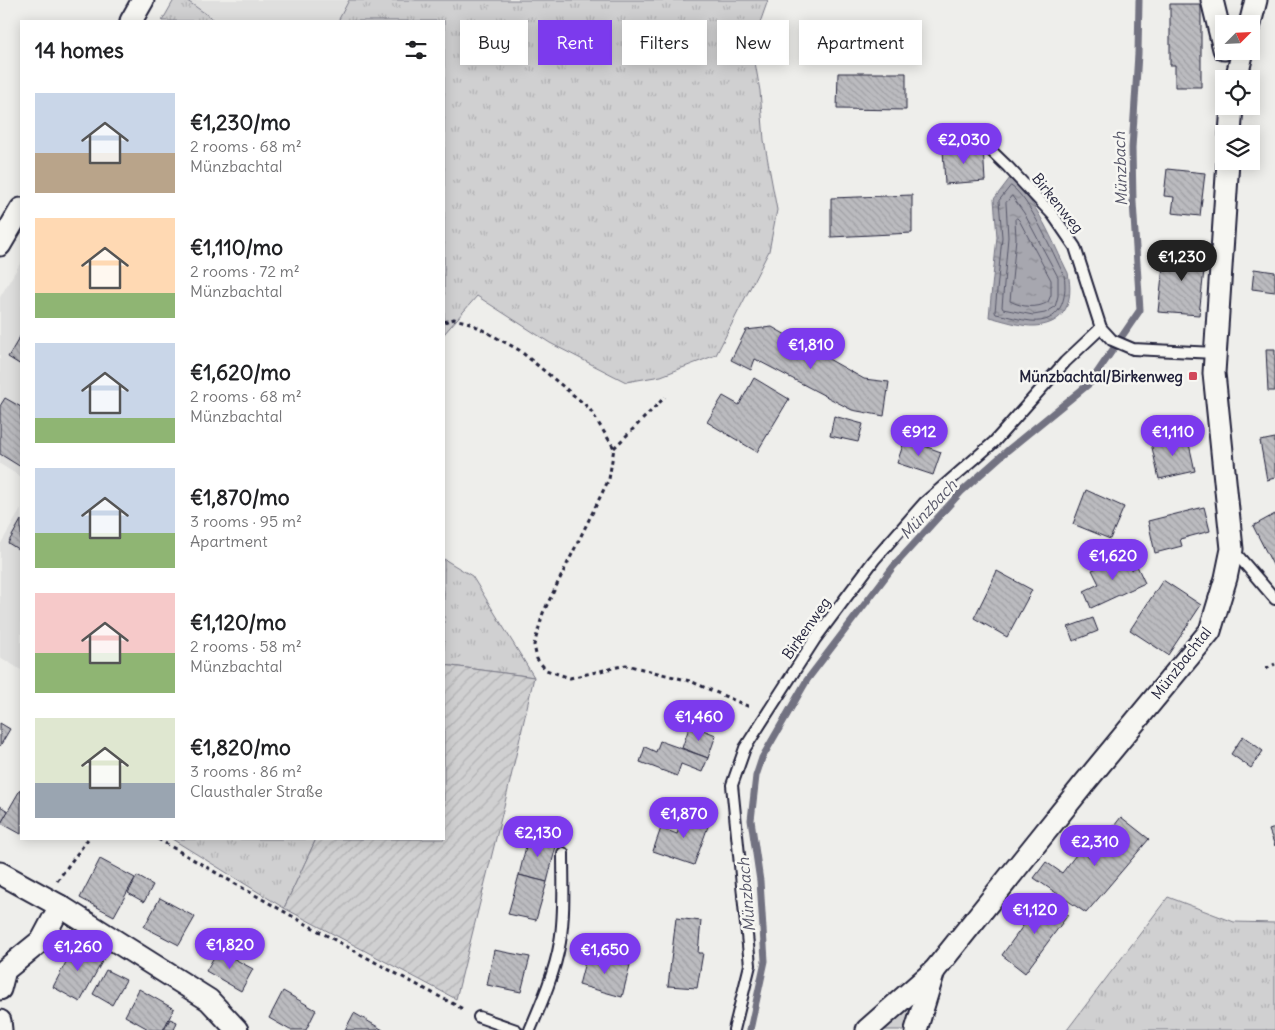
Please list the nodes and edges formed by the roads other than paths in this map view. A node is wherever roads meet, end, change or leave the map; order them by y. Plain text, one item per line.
1 (143, 0) edge
2 (1212, 0) edge
3 (1256, 0) edge
4 (1216, 15) edge
5 (1252, 15) edge
6 (132, 20) edge
7 (979, 139) dead end
8 (1227, 170) edge
9 (20, 211) edge
10 (0, 245) edge
11 (1101, 328) junction
12 (1215, 353) junction
13 (1232, 549) junction
14 (1275, 599) edge
15 (563, 853) dead end
16 (0, 873) edge
17 (53, 902) junction
18 (934, 971) junction
19 (0, 989) edge
20 (479, 1017) road end
21 (0, 1021) edge
22 (1, 1030) edge
23 (237, 1030) edge
24 (516, 1030) edge
25 (530, 1030) edge
26 (734, 1030) edge
27 (867, 1030) edge
28 (916, 1030) edge

1 - 6 street
2 - 4 street
3 - 5 street
7 - 11 lane, Birkenweg
8 - 12 street, Münzbachtal
9 - 10 street
11 - 12 lane, Birkenweg
11 - 26 lane, Birkenweg
12 - 13 street, Münzbachtal
13 - 14 lane
13 - 18 street, Münzbachtal
15 - 25 lane
16 - 17 street
17 - 19 street
17 - 23 street
18 - 27 street
18 - 28 street, Münzbachtal
20 - 24 lane
21 - 22 street

